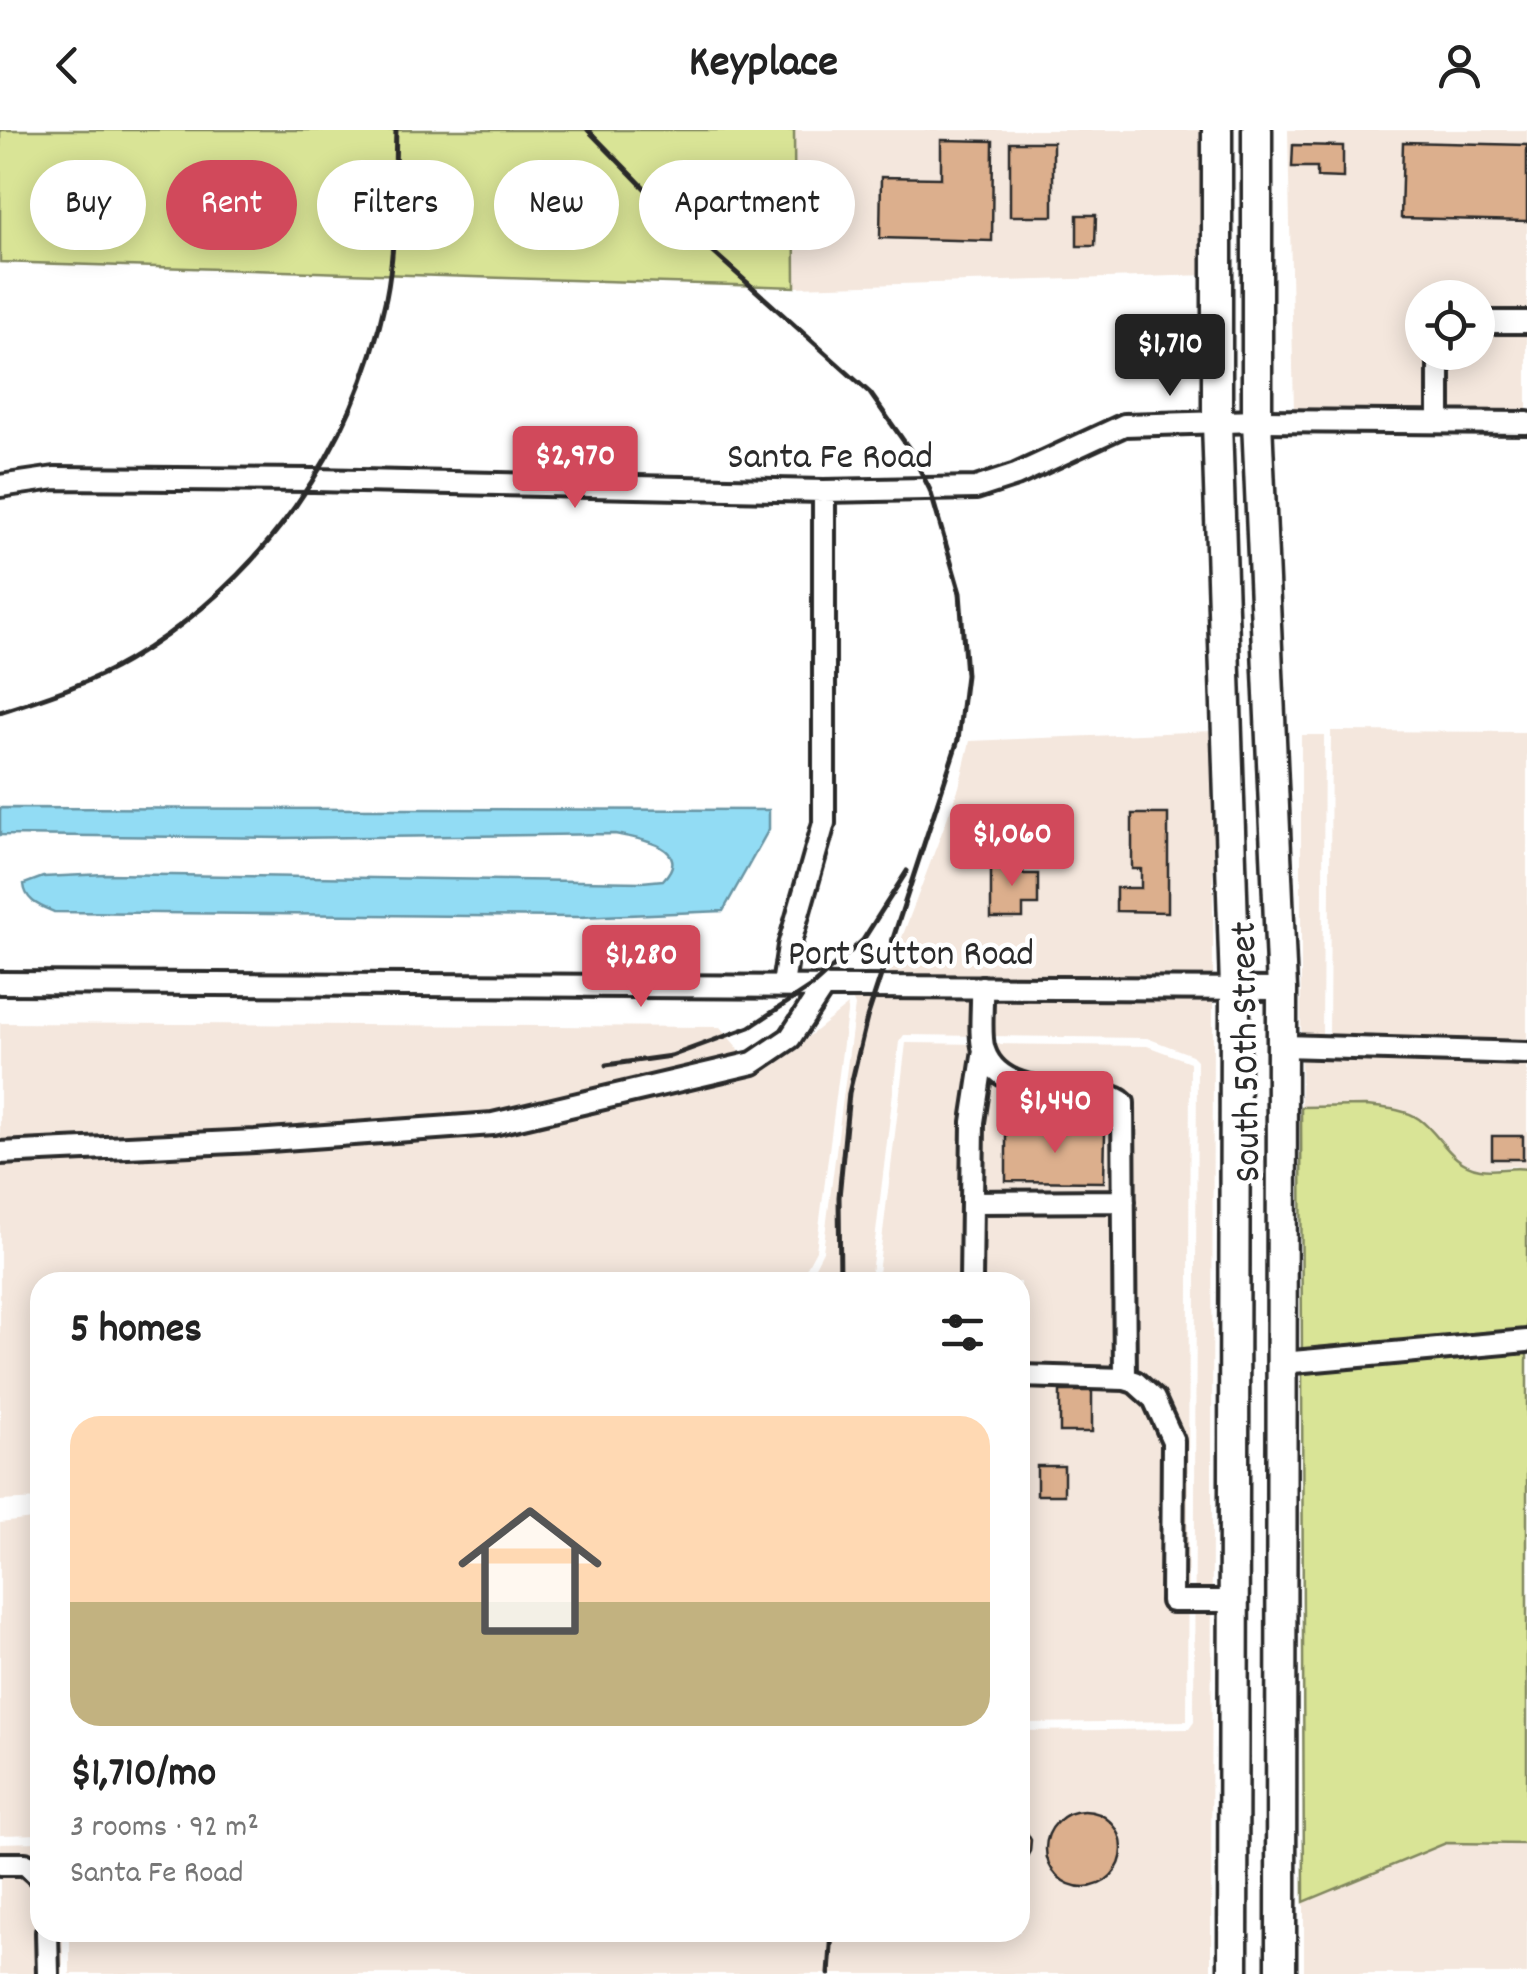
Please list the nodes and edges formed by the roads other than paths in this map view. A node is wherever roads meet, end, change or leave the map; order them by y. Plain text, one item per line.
1 (1218, 130) edge
2 (1257, 130) edge
3 (1495, 322) edge
4 (1527, 322) edge
5 (1440, 370) edge
6 (1257, 420) junction
7 (1218, 422) junction
8 (1439, 422) junction
9 (1527, 423) edge
10 (0, 486) edge
11 (824, 491) junction
12 (0, 983) edge
13 (784, 985) junction
14 (824, 986) junction
15 (982, 987) junction
16 (1235, 988) junction
17 (1282, 988) junction
18 (1282, 1046) junction
19 (984, 1050) junction
20 (1527, 1053) edge
21 (0, 1153) edge
22 (1124, 1201) junction
23 (972, 1202) junction
24 (972, 1272) edge
25 (1527, 1341) edge
26 (1282, 1362) junction
27 (1030, 1376) edge
28 (1125, 1378) junction
29 (1234, 1601) junction
30 (0, 1864) edge
31 (30, 1868) edge
32 (48, 1942) edge
33 (48, 1974) edge
34 (1233, 1974) edge
35 (1280, 1974) edge

1 - 7 main road, South 50th Street
2 - 6 main road, South 50th Street
3 - 4 street
5 - 8 street
6 - 7 street, Santa Fe Road
6 - 8 street, Santa Fe Road
6 - 17 main road, South 50th Street
7 - 11 street, Santa Fe Road
7 - 16 main road, South 50th Street
8 - 9 street, Santa Fe Road
10 - 11 street, Santa Fe Road
11 - 13 street
12 - 13 street, Port Sutton Road
13 - 14 street, Port Sutton Road
14 - 15 street, Port Sutton Road
14 - 21 street
15 - 16 street, Port Sutton Road
15 - 19 street
16 - 17 street, Port Sutton Road
16 - 29 main road, South 50th Street
17 - 18 main road, South 50th Street
18 - 20 street
18 - 26 main road, South 50th Street
19 - 22 street
19 - 23 street
22 - 23 street
22 - 28 street
23 - 24 street
25 - 26 street
26 - 35 main road, South 50th Street
27 - 28 street
28 - 29 street
29 - 34 main road, South 50th Street
30 - 31 street
32 - 33 street

